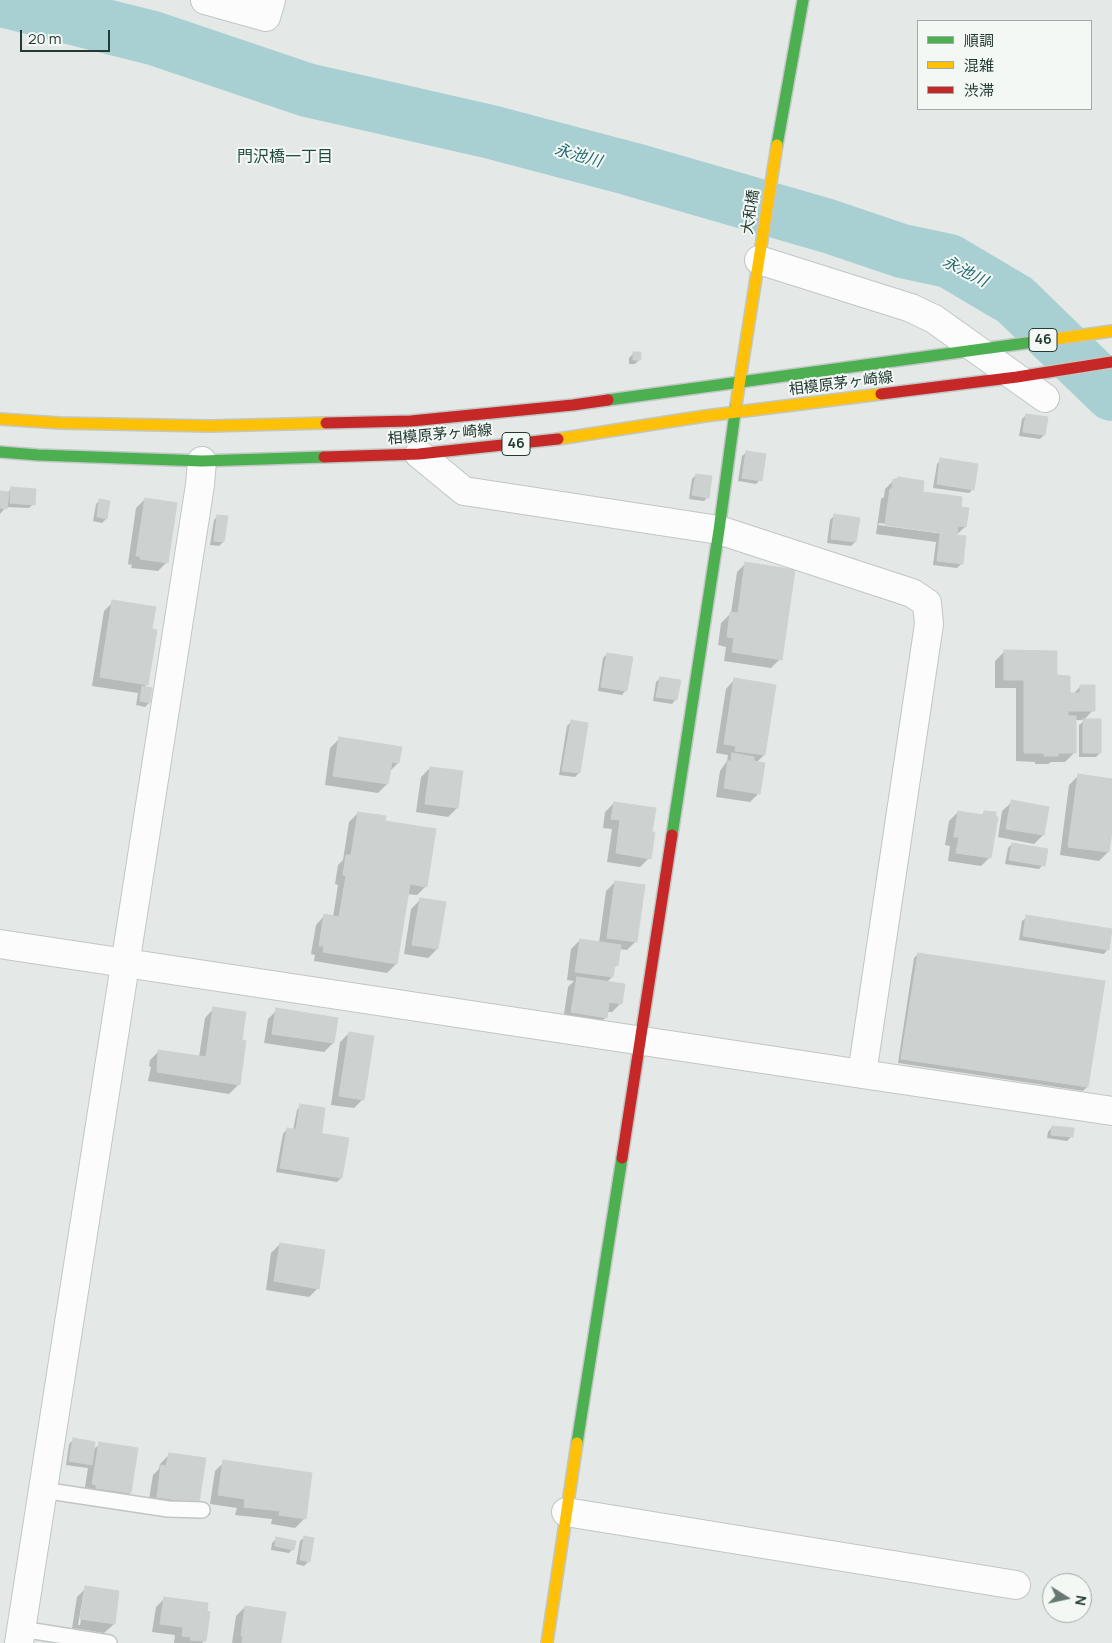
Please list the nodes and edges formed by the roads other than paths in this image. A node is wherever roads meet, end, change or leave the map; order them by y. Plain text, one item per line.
1 (205, 0) edge
2 (803, 0) edge
3 (269, 9) edge
4 (760, 256) junction
5 (1112, 331) edge
6 (984, 348) junction
7 (1112, 362) edge
8 (1022, 376) junction
9 (739, 381) junction
10 (1045, 398) dead end
11 (735, 412) junction
12 (0, 419) edge
13 (0, 452) edge
14 (419, 454) junction
15 (202, 461) junction
16 (719, 530) junction
17 (0, 944) edge
18 (124, 964) junction
19 (641, 1041) junction
20 (862, 1074) junction
21 (1112, 1110) edge
22 (42, 1490) junction
23 (202, 1510) dead end
24 (566, 1512) junction
25 (1016, 1584) dead end
26 (20, 1636) edge
27 (109, 1643) edge
28 (547, 1643) edge

1 - 3 street
2 - 4 main road, 大和橋
4 - 6 street
4 - 9 main road, 大和橋
5 - 6 main road, 46
6 - 8 street
6 - 9 main road, 相模原茅ヶ崎線 / 46
7 - 8 main road, 46
8 - 10 street
8 - 11 main road, 相模原茅ヶ崎線 / 46
9 - 11 main road, 大和橋
9 - 12 main road, 相模原茅ヶ崎線 / 46
11 - 14 main road, 相模原茅ヶ崎線 / 46
11 - 16 main road, 大和橋
13 - 15 main road, 相模原茅ヶ崎線 / 46
14 - 15 main road, 相模原茅ヶ崎線 / 46
14 - 16 street
15 - 18 street
16 - 19 main road, 大和橋
16 - 20 street
17 - 18 street
18 - 19 street
18 - 22 street
19 - 20 street
19 - 24 main road, 大和橋
20 - 21 street
22 - 23 lane
22 - 26 street
24 - 25 street
24 - 28 main road, 大和橋
26 - 27 lane

